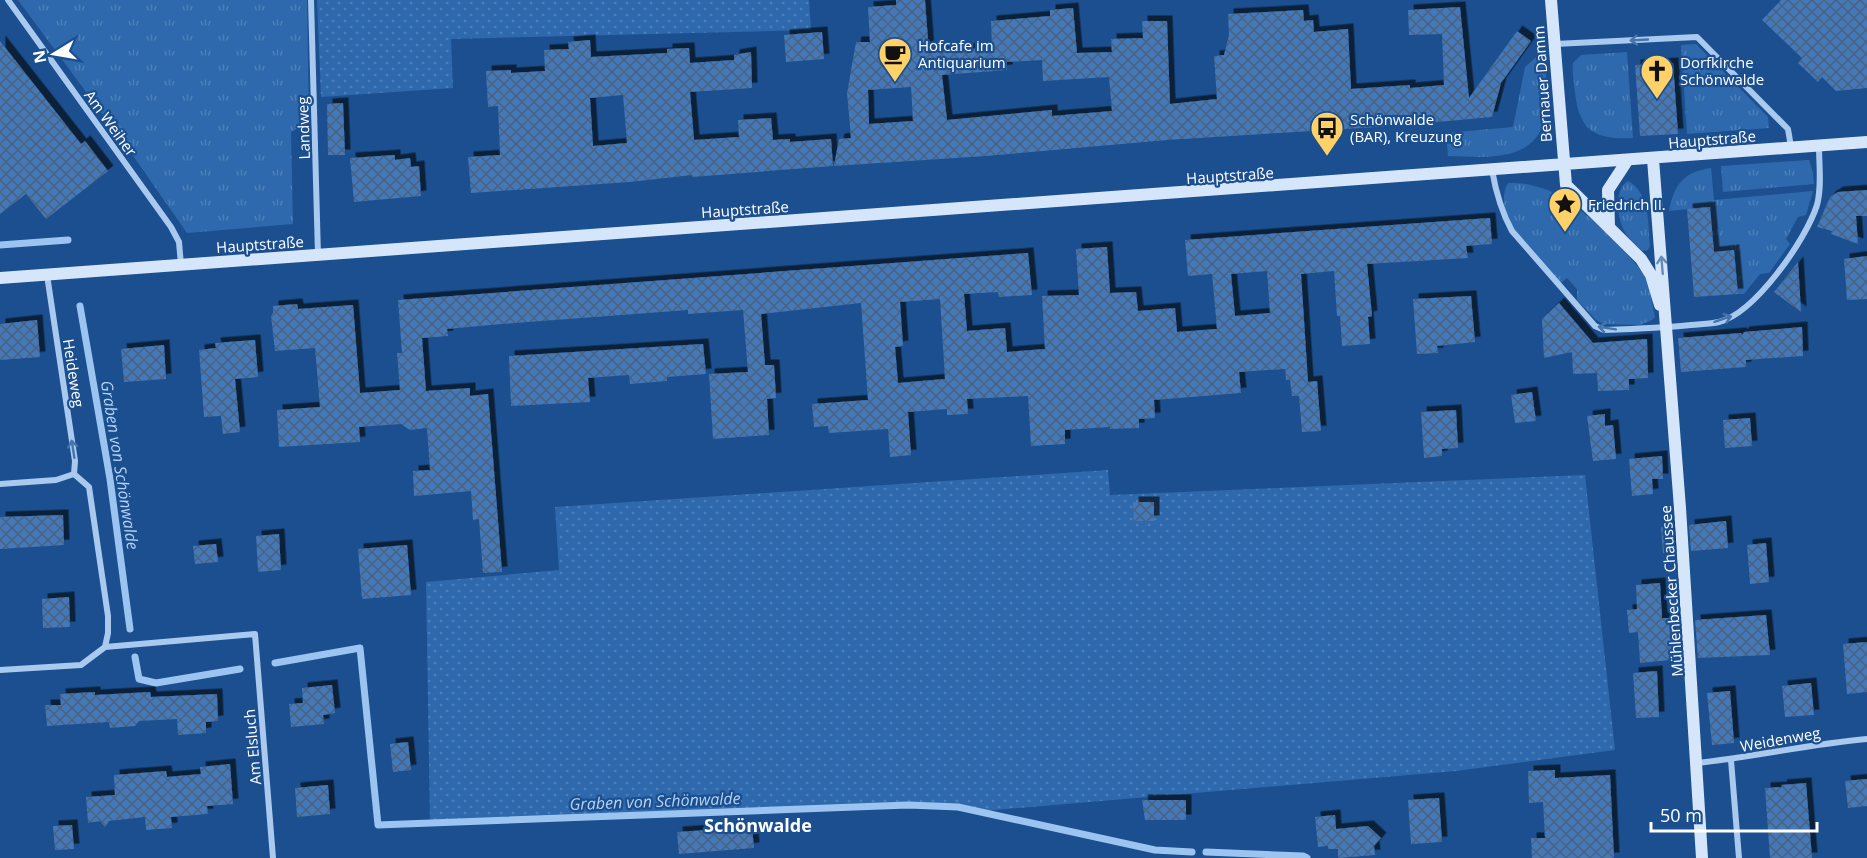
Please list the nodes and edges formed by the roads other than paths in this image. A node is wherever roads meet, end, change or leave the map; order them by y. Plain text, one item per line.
1 (8, 0) edge
2 (311, 0) edge
3 (1551, 0) edge
4 (1555, 44) junction
5 (1867, 142) edge
6 (1820, 146) junction
7 (1791, 147) junction
8 (1653, 159) junction
9 (1627, 161) junction
10 (1563, 165) junction
11 (1492, 170) junction
12 (1609, 227) junction
13 (318, 255) junction
14 (181, 265) junction
15 (47, 275) junction
16 (0, 278) edge
17 (1665, 325) junction
18 (74, 474) junction
19 (0, 484) edge
20 (105, 647) junction
21 (0, 670) edge
22 (1867, 740) edge
23 (1731, 760) junction
24 (1697, 764) junction
25 (273, 858) edge
26 (1702, 858) edge
27 (1739, 858) edge

1 - 14 street, Am Weiher
2 - 13 street, Landweg
3 - 4 main road, Bernauer Damm
7 -> 4 street, Hauptstraße
4 - 10 main road, Bernauer Damm
5 - 6 main road, Hauptstraße
6 - 7 main road, Hauptstraße
17 -> 6 street
7 - 8 main road, Hauptstraße
8 - 9 main road, Hauptstraße
17 -> 8 main road, Mühlenbecker Chaussee
9 - 10 main road, Hauptstraße
9 - 12 main road
10 - 11 main road, Hauptstraße
10 - 12 main road, Mühlenbecker Chaussee
11 - 13 main road, Hauptstraße
17 -> 11 street
12 - 17 main road, Mühlenbecker Chaussee
13 - 14 main road, Hauptstraße
14 - 15 main road, Hauptstraße
15 - 16 main road, Hauptstraße
18 -> 15 street, Heideweg
17 - 24 main road, Mühlenbecker Chaussee
18 - 19 street
18 - 20 street
20 - 21 street
20 - 25 street, Am Elsluch
22 - 23 street, Weidenweg
23 - 24 street, Weidenweg
23 - 27 street
24 - 26 main road, Mühlenbecker Chaussee

